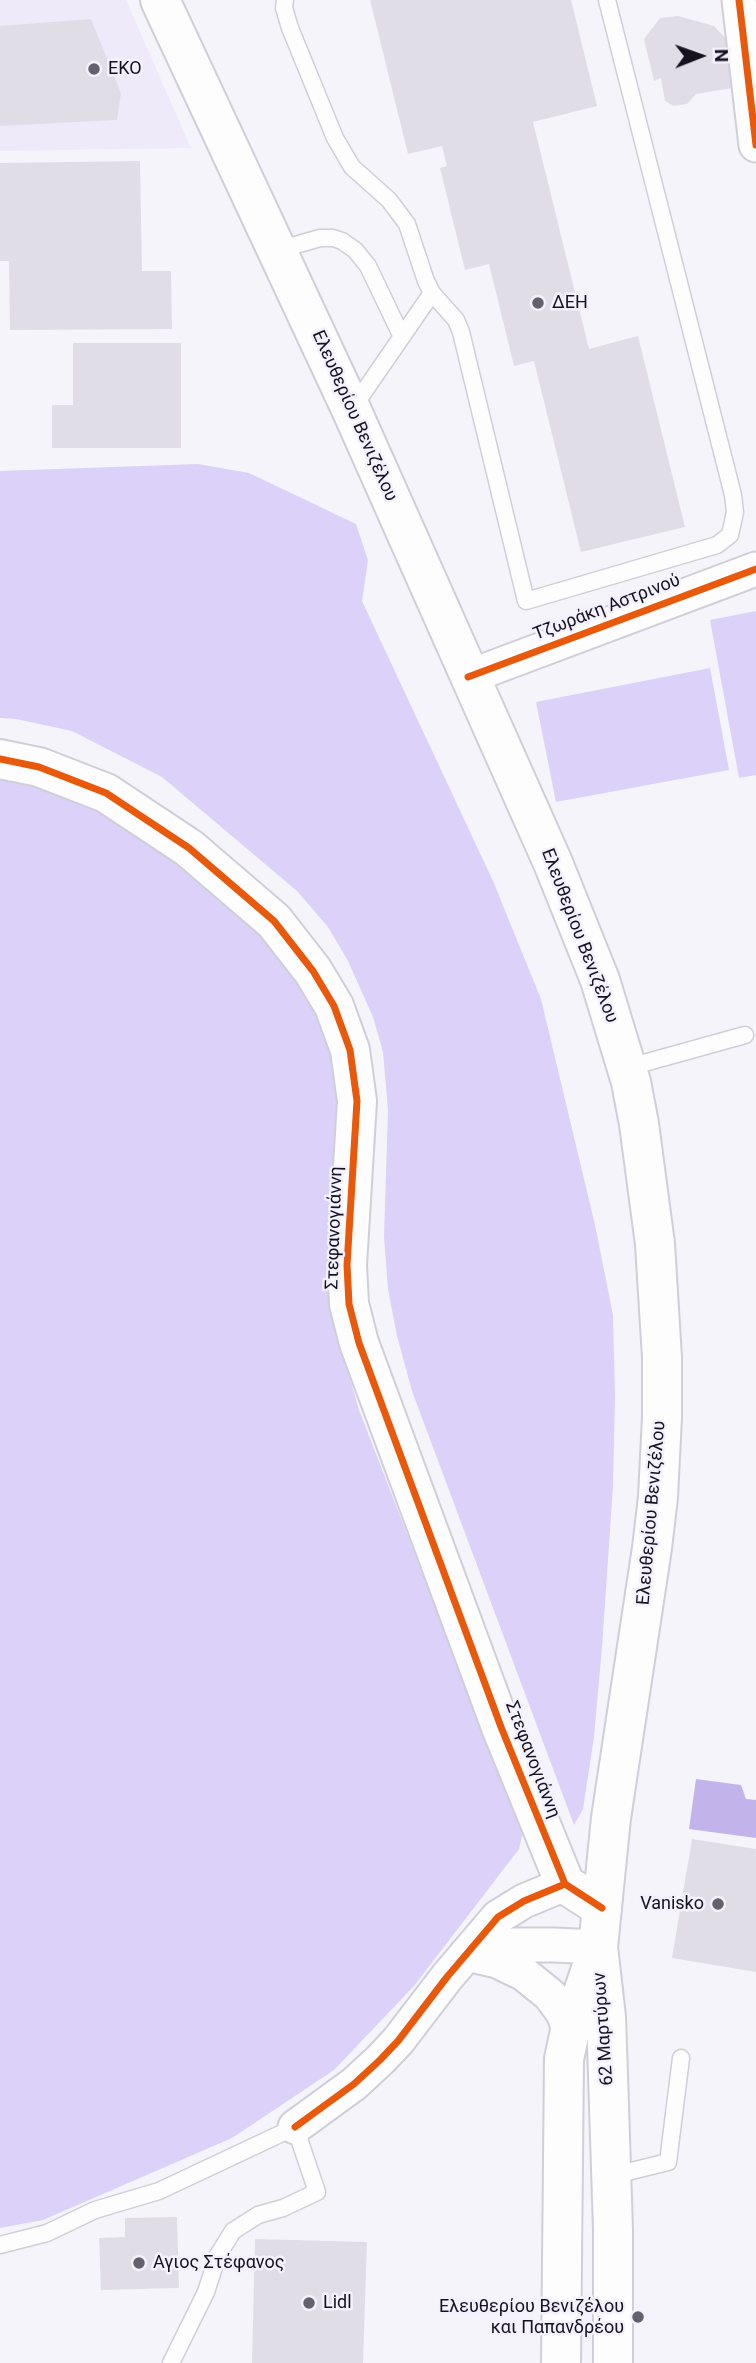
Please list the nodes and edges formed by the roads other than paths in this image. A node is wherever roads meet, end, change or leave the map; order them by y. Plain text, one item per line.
1 (160, 0) edge
2 (285, 0) edge
3 (607, 0) edge
4 (739, 0) edge
5 (756, 145) edge
6 (278, 250) junction
7 (432, 293) junction
8 (401, 335) junction
9 (351, 409) junction
10 (756, 569) edge
11 (468, 677) junction
12 (0, 759) edge
13 (745, 1035) dead end
14 (626, 1068) junction
15 (565, 1885) junction
16 (602, 1908) junction
17 (598, 1947) junction
18 (466, 1954) junction
19 (570, 2031) junction
20 (681, 2058) dead end
21 (295, 2127) junction
22 (611, 2176) junction
23 (0, 2245) edge
24 (171, 2363) edge
25 (561, 2363) edge
26 (613, 2363) edge

1 - 6 main road, Ελευθερίου Βενιζέλου
2 - 7 lane
3 - 7 lane
4 - 5 street
6 - 8 lane
6 - 9 main road, Ελευθερίου Βενιζέλου
7 - 8 lane
8 - 9 lane
9 - 11 main road, Ελευθερίου Βενιζέλου
10 - 11 street, Τζωράκη Αστρινού
11 - 14 main road, Ελευθερίου Βενιζέλου
12 - 15 main road, Στεφανογιάννη
13 - 14 lane
14 - 16 main road, Ελευθερίου Βενιζέλου
15 - 16 main road
15 - 18 street
16 - 17 main road, Ελευθερίου Βενιζέλου
17 - 18 street
17 - 19 main road, 62 Μαρτύρων
17 - 22 main road, 62 Μαρτύρων
18 - 19 street
18 - 21 street
19 - 25 main road, 62 Μαρτύρων
20 - 22 lane
21 - 23 lane
21 - 24 lane
22 - 26 main road, 62 Μαρτύρων

